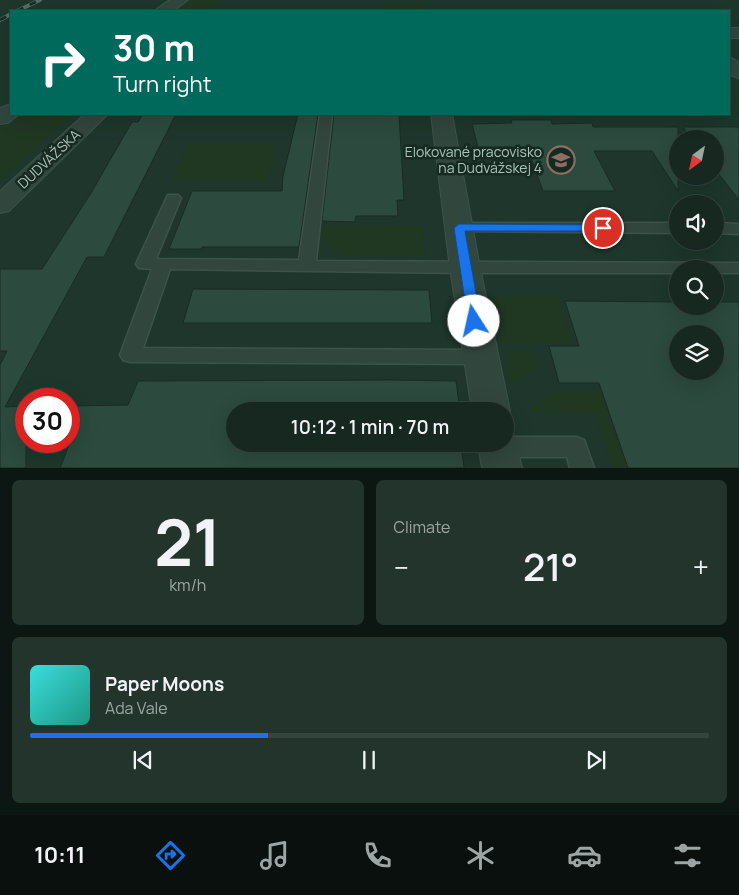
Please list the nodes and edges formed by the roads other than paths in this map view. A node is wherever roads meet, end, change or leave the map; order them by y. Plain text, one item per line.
1 (181, 0) edge
2 (165, 10) edge
3 (730, 63) edge
4 (739, 72) edge
5 (96, 115) edge
6 (326, 115) edge
7 (441, 115) edge
8 (173, 198) dead end
9 (0, 205) edge
10 (459, 228) junction
11 (669, 228) edge
12 (724, 228) edge
13 (739, 228) edge
14 (164, 264) junction
15 (307, 264) junction
16 (465, 268) junction
17 (739, 268) edge
18 (480, 357) junction
19 (489, 402) edge
20 (514, 443) edge
21 (582, 468) edge

1 - 2 street
3 - 4 street
5 - 9 street, DUDVÁŽSKA
6 - 15 lane
7 - 10 street
8 - 14 lane
10 - 11 lane
10 - 16 street
12 - 13 lane
14 - 15 lane
14 - 18 lane
15 - 16 lane
16 - 17 lane
16 - 18 street
18 - 19 street
20 - 21 lane

